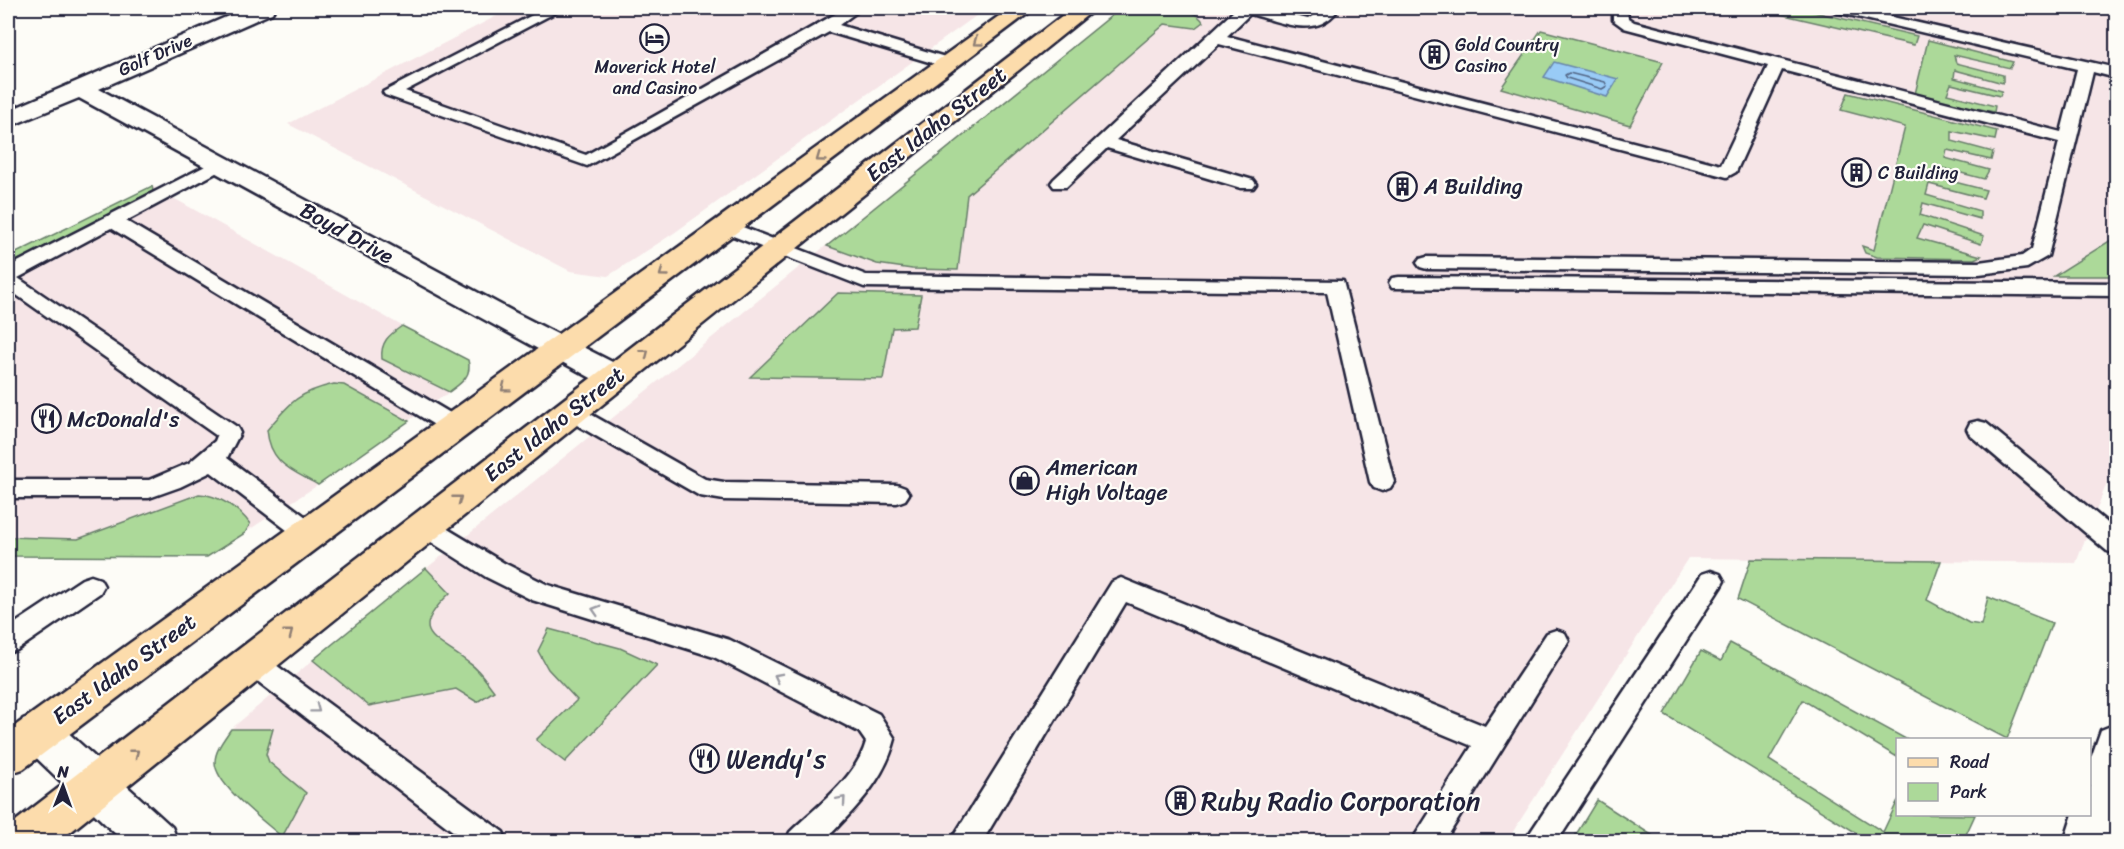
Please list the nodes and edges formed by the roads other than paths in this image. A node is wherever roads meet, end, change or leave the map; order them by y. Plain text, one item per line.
1 (264, 8) edge
2 (557, 8) edge
3 (855, 8) edge
4 (1024, 8) edge
5 (1085, 8) edge
6 (1246, 8) edge
7 (1620, 8) edge
8 (1836, 8) edge
9 (1329, 10) dead end
10 (826, 26) junction
11 (1215, 39) junction
12 (949, 63) junction
13 (1777, 64) junction
14 (2086, 66) junction
15 (2116, 73) edge
16 (79, 89) junction
17 (8, 120) edge
18 (2068, 140) junction
19 (1104, 142) junction
20 (221, 163) junction
21 (1060, 183) dead end
22 (1247, 184) dead end
23 (111, 220) junction
24 (727, 227) junction
25 (778, 248) junction
26 (1427, 263) dead end
27 (9, 282) edge
28 (1399, 283) dead end
29 (2116, 290) edge
30 (559, 348) junction
31 (615, 377) junction
32 (572, 411) junction
33 (454, 426) junction
34 (1978, 429) dead end
35 (211, 459) junction
36 (1382, 482) dead end
37 (8, 489) edge
38 (897, 494) dead end
39 (426, 526) junction
40 (309, 533) junction
41 (2116, 544) edge
42 (1712, 581) dead end
43 (91, 586) dead end
44 (1556, 641) dead end
45 (8, 642) edge
46 (252, 662) junction
47 (1491, 741) junction
48 (2116, 743) edge
49 (23, 744) edge
50 (96, 785) junction
51 (23, 842) edge
52 (156, 842) edge
53 (492, 842) edge
54 (801, 842) edge
55 (965, 842) edge
56 (1426, 842) edge
57 (1539, 842) edge
58 (2086, 842) edge

1 - 16 street, Golf Drive
2 - 10 lane
3 - 10 lane
4 -> 12 main road, East Idaho Street
5 - 25 main road, East Idaho Street
6 - 9 lane
6 - 11 lane
7 - 13 lane
8 - 14 lane
10 - 12 lane
11 - 13 lane
11 - 19 lane
12 -> 24 main road, East Idaho Street
13 - 18 lane
14 - 15 lane
14 - 18 lane
16 - 17 street, Golf Drive
16 - 20 street, Boyd Drive
18 - 26 lane
19 - 21 lane
19 - 22 lane
20 - 23 lane
20 - 30 street, Boyd Drive
23 - 27 lane
23 - 33 lane
24 - 25 lane
24 -> 30 main road, East Idaho Street
31 -> 25 main road, East Idaho Street
25 - 36 lane
27 - 35 lane
28 - 29 lane
30 - 31 street, Boyd Drive
30 -> 33 main road, East Idaho Street
31 - 32 main road, East Idaho Street
32 - 38 lane
39 -> 32 main road, East Idaho Street
33 - 40 main road, East Idaho Street
34 - 41 lane
35 - 37 lane
35 - 40 lane
46 -> 39 main road, East Idaho Street
54 -> 39 lane
40 - 49 main road, East Idaho Street
42 - 57 lane
43 - 45 lane
44 - 47 lane
50 -> 46 main road, East Idaho Street
46 -> 53 lane
47 - 55 lane
47 - 56 lane
48 - 58 street
49 - 50 street
50 - 51 main road, East Idaho Street
50 - 52 street

